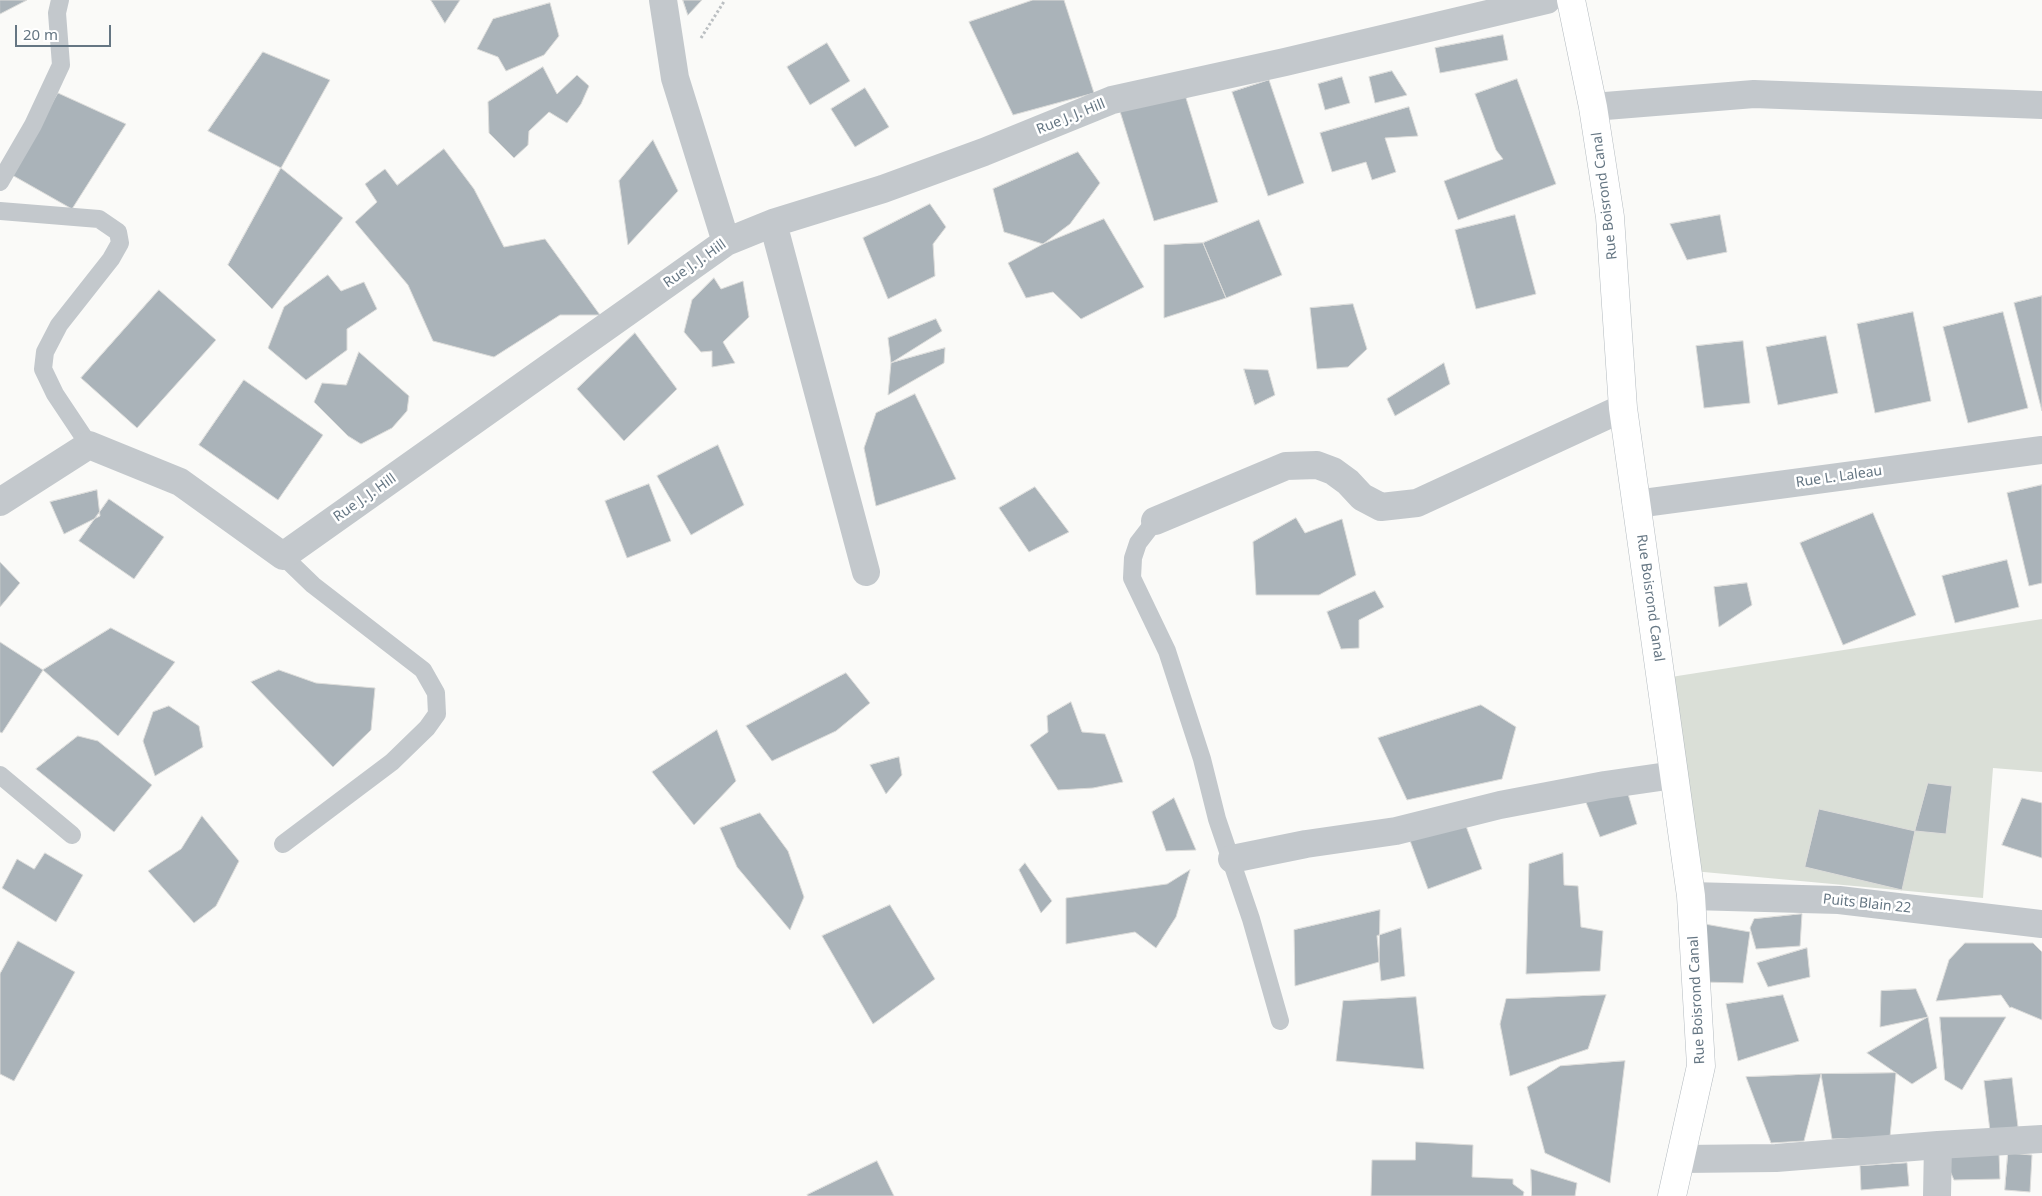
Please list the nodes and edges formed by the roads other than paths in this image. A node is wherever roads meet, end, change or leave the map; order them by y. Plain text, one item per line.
1 (60, 0) edge
2 (663, 0) edge
3 (1547, 0) edge
4 (1571, 0) edge
5 (2042, 105) edge
6 (1593, 107) junction
7 (0, 182) edge
8 (0, 211) edge
9 (773, 223) junction
10 (726, 242) junction
11 (1623, 408) junction
12 (89, 445) junction
13 (2042, 450) edge
14 (0, 502) edge
15 (1636, 504) junction
16 (1155, 521) joint
17 (283, 556) junction
18 (866, 572) dead end
19 (1674, 775) junction
20 (0, 776) edge
21 (72, 835) dead end
22 (283, 844) dead end
23 (1232, 859) junction
24 (1691, 896) junction
25 (2042, 924) edge
26 (1280, 1021) dead end
27 (2042, 1140) edge
28 (1938, 1145) junction
29 (1682, 1159) junction
30 (1672, 1196) edge
31 (1937, 1196) edge

1 - 7 lane
2 - 10 street
3 - 9 street, Rue J. J. Hill
4 - 6 street, Rue Boisrond Canal
5 - 6 street
6 - 11 street, Rue Boisrond Canal
8 - 12 lane
9 - 10 street, Rue J. J. Hill
9 - 18 street
10 - 17 street, Rue J. J. Hill
11 - 15 street, Rue Boisrond Canal
11 - 16 street
12 - 14 street
12 - 17 street
13 - 15 street, Rue L. Laleau
15 - 19 street, Rue Boisrond Canal
16 - 23 lane
17 - 22 lane
19 - 23 street
19 - 24 street, Rue Boisrond Canal
20 - 21 lane
23 - 26 lane
24 - 25 street, Puits Blain 22
24 - 29 street, Rue Boisrond Canal
27 - 28 street
28 - 29 street
28 - 31 street
29 - 30 street, Rue Boisrond Canal

